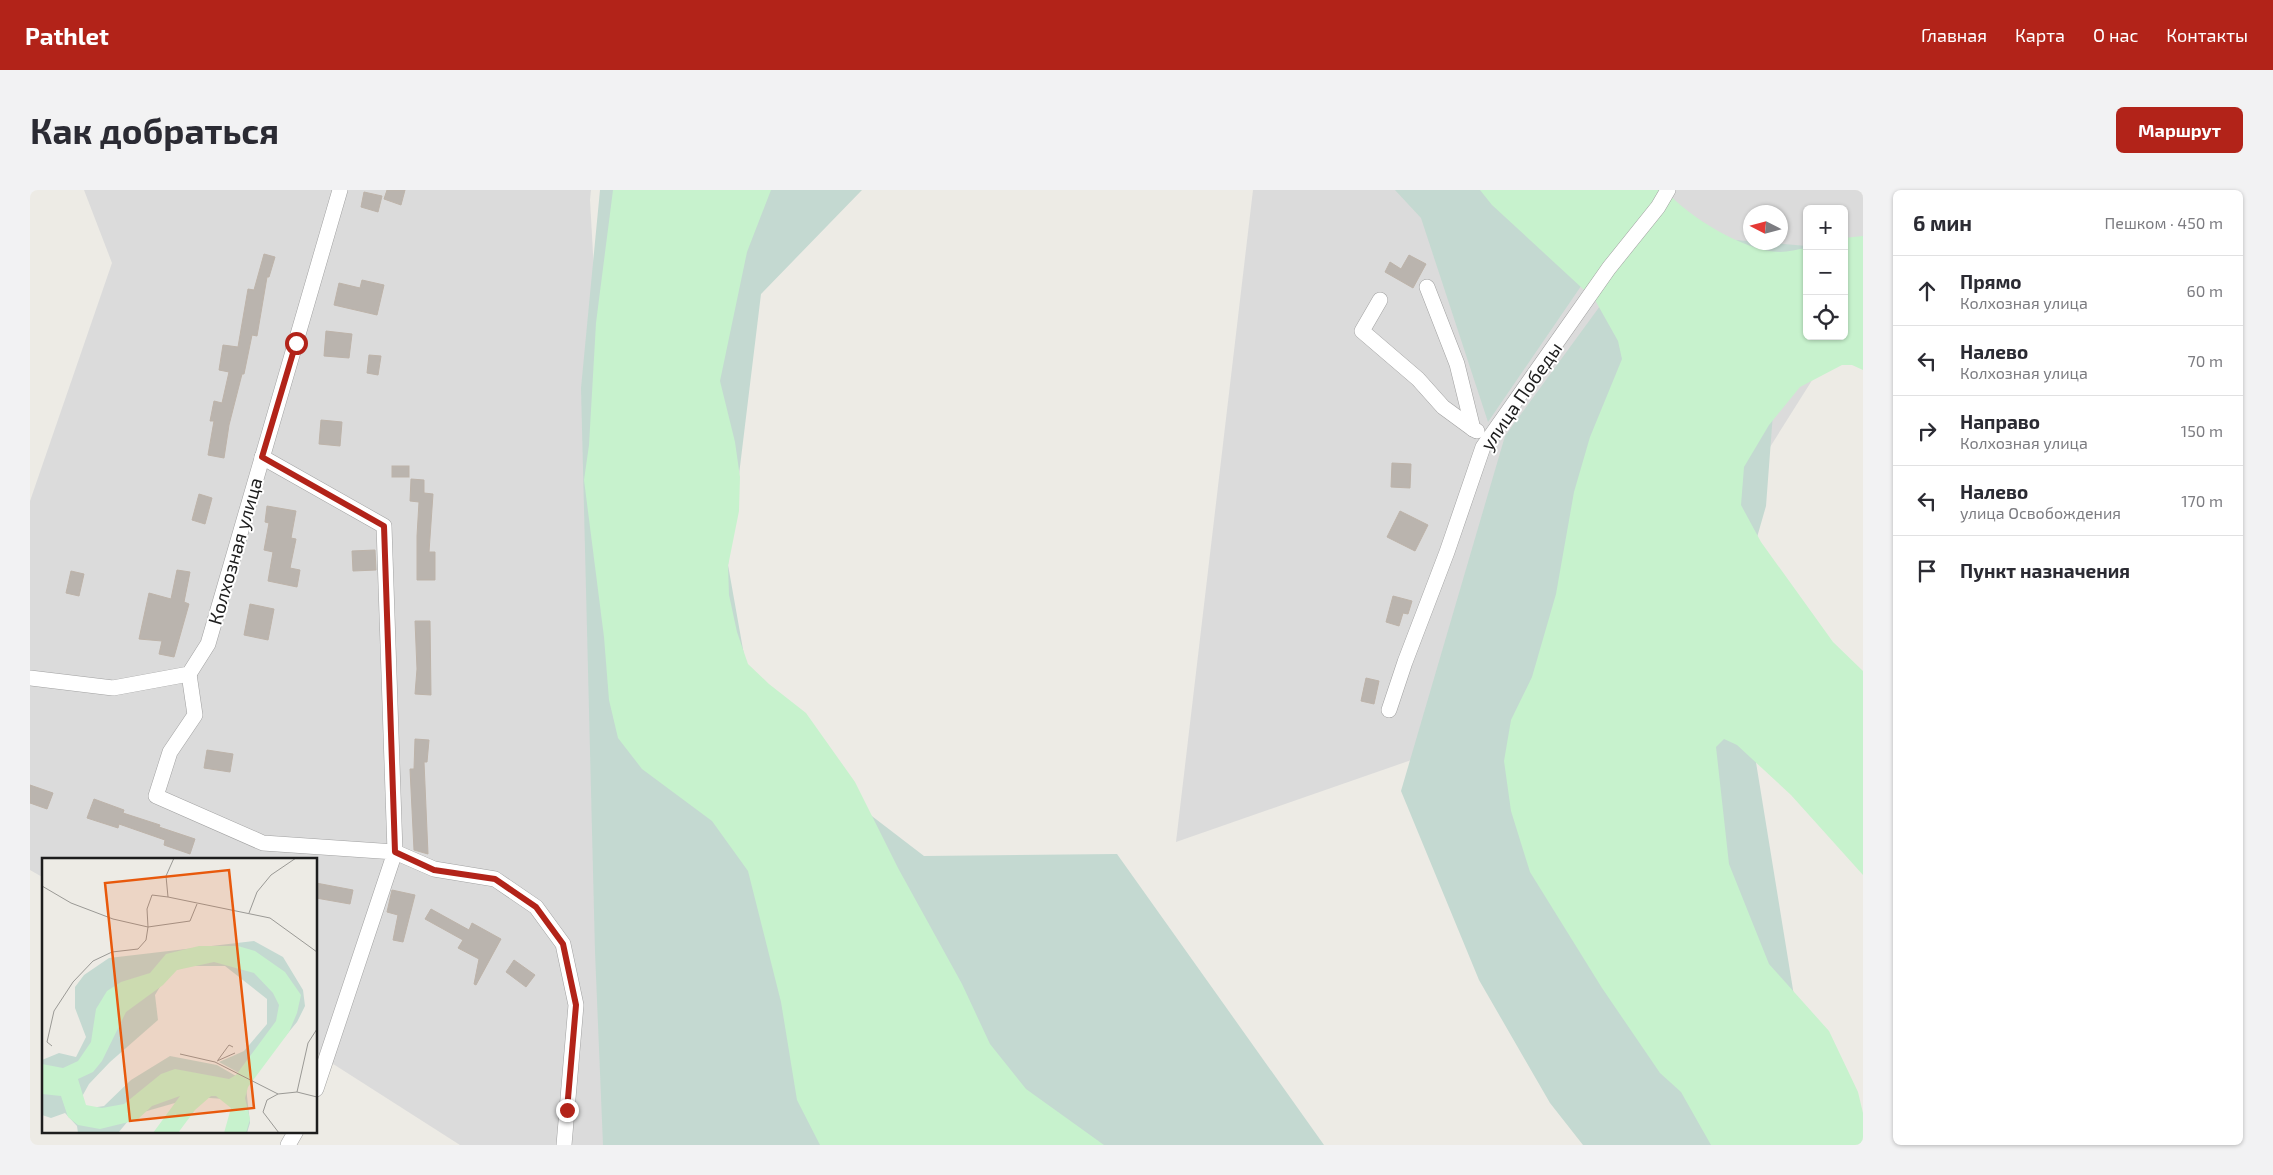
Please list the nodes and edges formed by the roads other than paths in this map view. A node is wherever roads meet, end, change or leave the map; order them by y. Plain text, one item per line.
1 (340, 190) edge
2 (1668, 190) edge
3 (1427, 286) dead end
4 (1380, 300) dead end
5 (1473, 429) junction
6 (1488, 439) junction
7 (262, 457) junction
8 (189, 674) junction
9 (30, 678) edge
10 (1389, 710) dead end
11 (395, 852) junction
12 (318, 1084) edge
13 (295, 1132) edge
14 (288, 1145) edge
15 (564, 1145) edge

1 - 7 street, Колхозная улица
2 - 6 street, улица Победы
3 - 5 street
4 - 5 street
5 - 6 street
6 - 10 street, улица Победы
7 - 8 street, Колхозная улица
7 - 11 street, Колхозная улица
8 - 9 street
8 - 11 street
11 - 12 street
11 - 15 street
13 - 14 street

